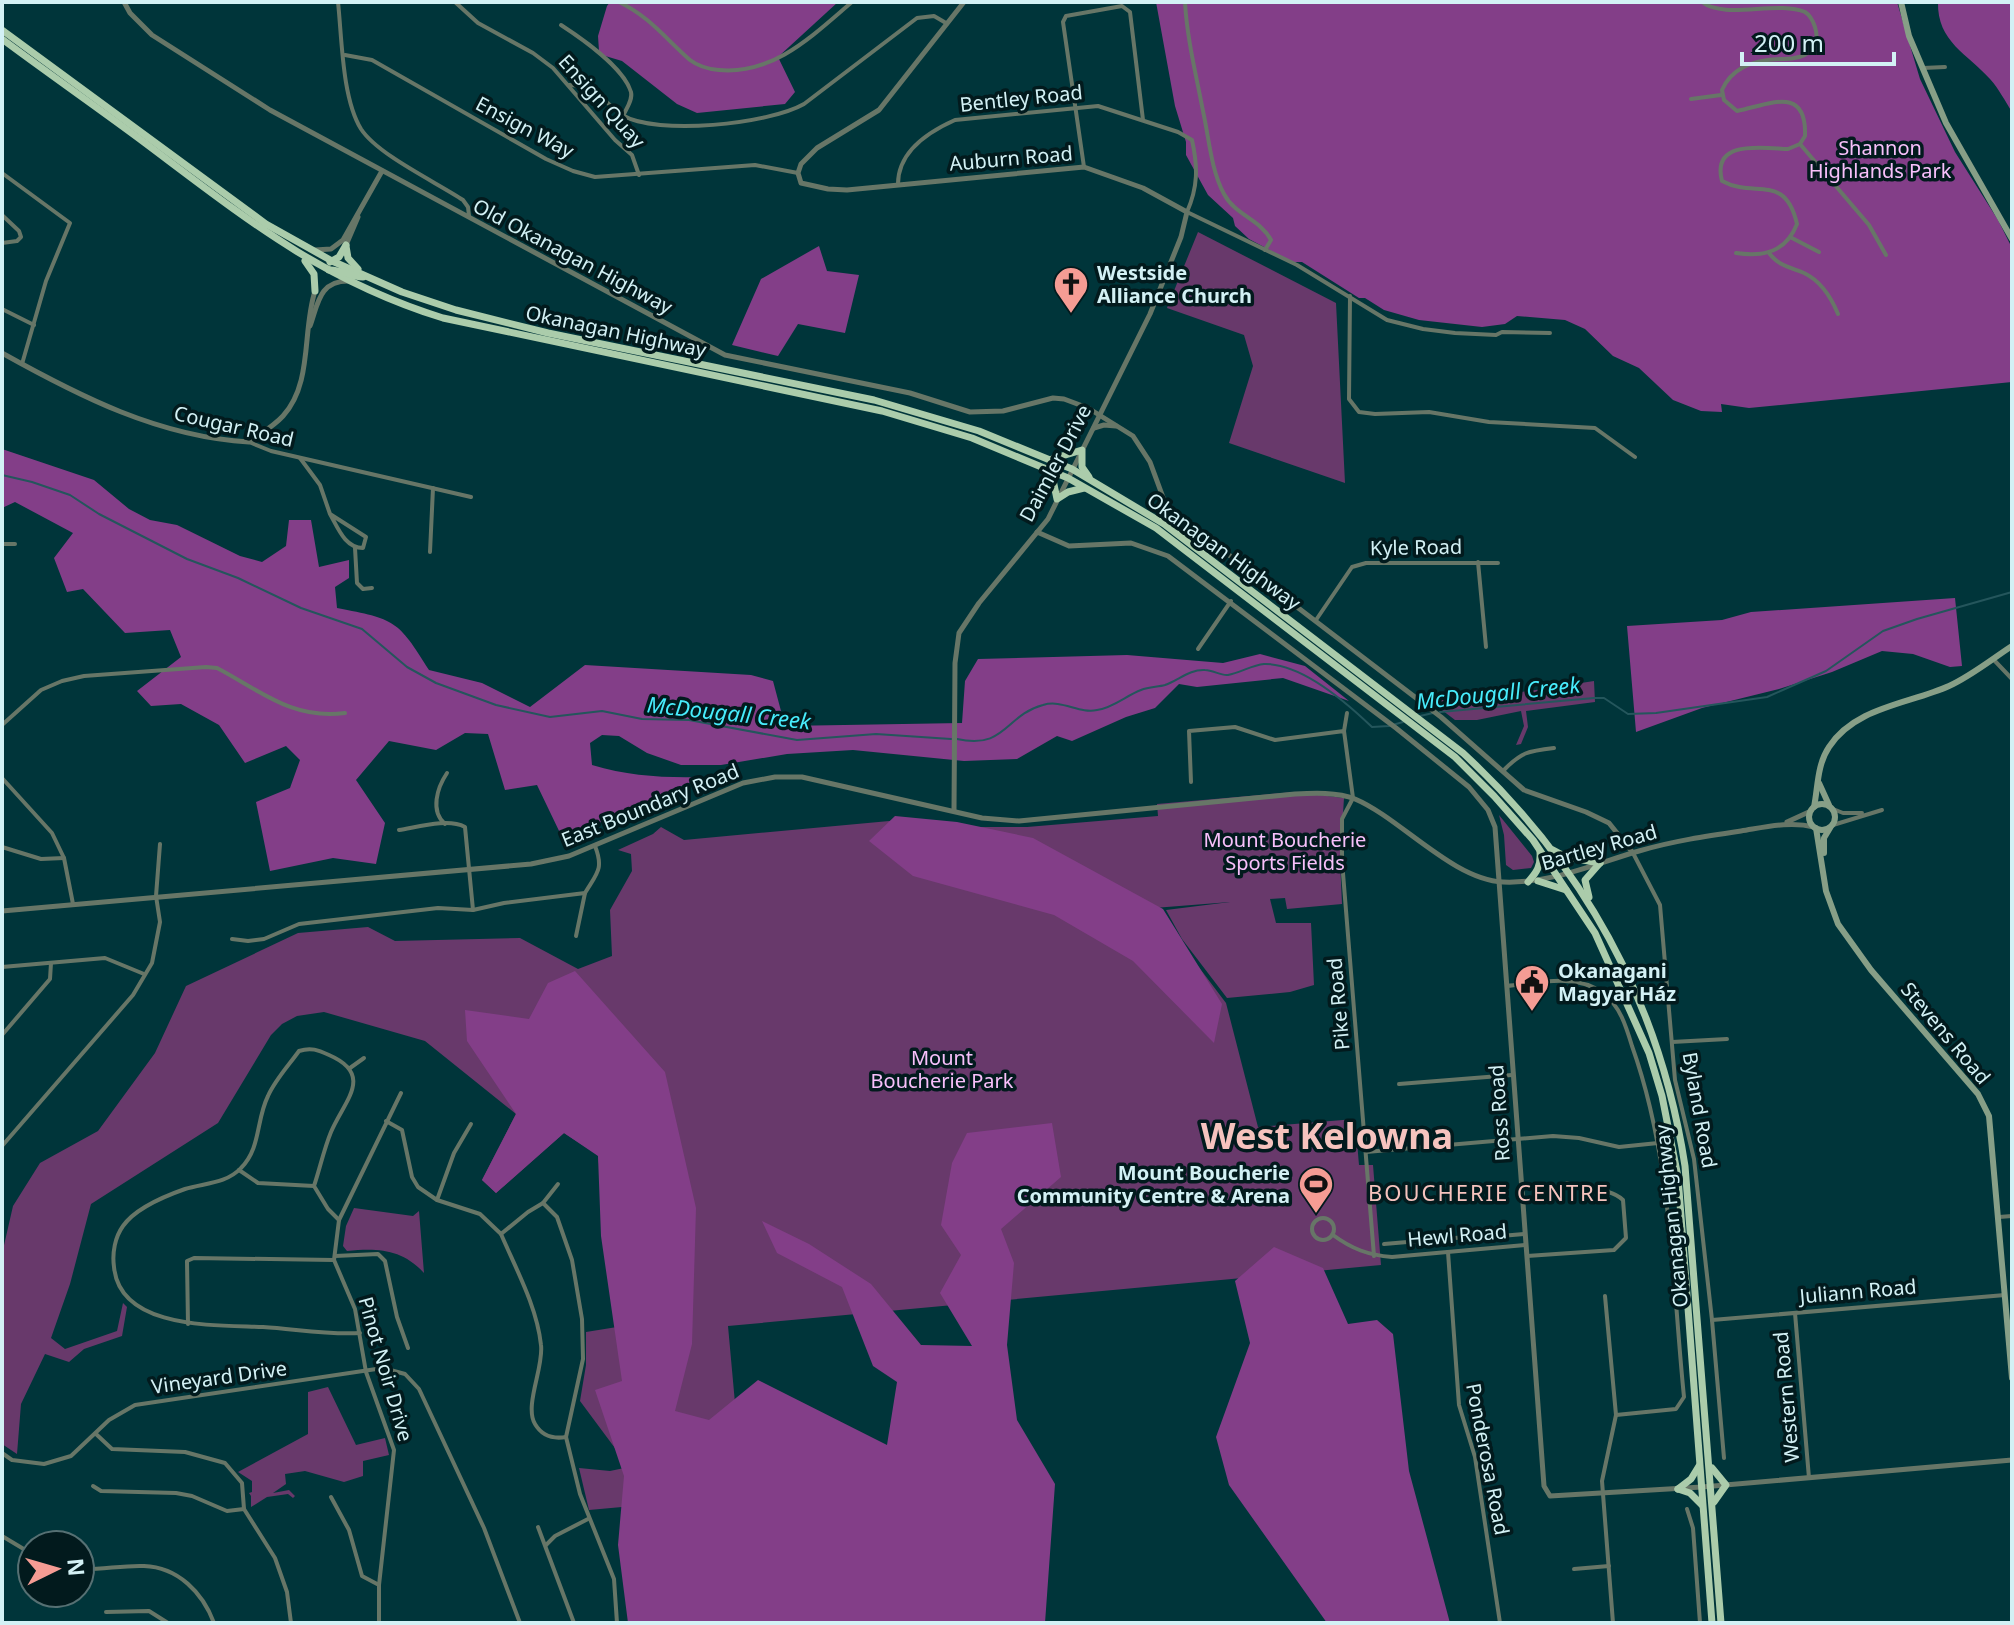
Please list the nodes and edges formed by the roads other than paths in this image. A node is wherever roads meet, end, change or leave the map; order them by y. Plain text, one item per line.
1 (124, 2) edge
2 (338, 2) edge
3 (455, 2) edge
4 (619, 2) edge
5 (852, 2) edge
6 (964, 2) edge
7 (1185, 2) edge
8 (1702, 2) edge
9 (1901, 2) edge
10 (946, 23) junction
11 (561, 25) dead end
12 (2, 30) edge
13 (2, 39) edge
14 (345, 55) junction
15 (1945, 67) dead end
16 (1923, 68) junction
17 (569, 85) junction
18 (1722, 95) junction
19 (1691, 99) dead end
20 (1074, 107) junction
21 (623, 116) junction
22 (1143, 120) junction
23 (1178, 132) joint
24 (1800, 144) junction
25 (1084, 167) junction
26 (382, 171) junction
27 (2, 173) edge
28 (798, 173) junction
29 (639, 175) junction
30 (898, 184) junction
31 (360, 211) junction
32 (1187, 212) junction
33 (2, 215) edge
34 (469, 219) junction
35 (1790, 237) junction
36 (2012, 239) edge
37 (2, 243) edge
38 (346, 245) junction
39 (287, 248) junction
40 (306, 248) junction
41 (1265, 250) junction
42 (1819, 252) dead end
43 (1736, 253) dead end
44 (1769, 253) junction
45 (1886, 255) dead end
46 (332, 261) junction
47 (326, 270) junction
48 (369, 278) junction
49 (350, 282) junction
50 (315, 291) junction
51 (1350, 296) junction
52 (2, 309) edge
53 (1838, 314) dead end
54 (34, 325) junction
55 (308, 330) junction
56 (1550, 333) dead end
57 (2, 353) edge
58 (22, 364) junction
59 (1100, 414) junction
60 (1121, 426) junction
61 (1093, 429) junction
62 (249, 442) junction
63 (1082, 450) junction
64 (1635, 457) dead end
65 (300, 458) junction
66 (1048, 459) junction
67 (1038, 464) junction
68 (1072, 469) junction
69 (1068, 478) junction
70 (1093, 481) junction
71 (433, 488) junction
72 (1084, 488) junction
73 (471, 497) dead end
74 (1057, 499) junction
75 (330, 514) junction
76 (1037, 532) junction
77 (2, 544) edge
78 (15, 544) dead end
79 (355, 548) junction
80 (430, 552) dead end
81 (1478, 562) junction
82 (1498, 563) dead end
83 (372, 588) dead end
84 (1231, 601) junction
85 (1316, 620) junction
86 (2012, 646) edge
87 (1486, 647) dead end
88 (1198, 649) dead end
89 (1993, 659) junction
90 (2012, 679) edge
91 (345, 713) dead end
92 (1347, 713) dead end
93 (1412, 719) junction
94 (2, 725) edge
95 (1344, 731) junction
96 (1554, 748) dead end
97 (1503, 771) junction
98 (447, 773) dead end
99 (2, 778) edge
100 (1818, 779) junction
101 (1191, 782) dead end
102 (1353, 798) junction
103 (1831, 807) junction
104 (1812, 809) junction
105 (954, 810) junction
106 (1882, 810) dead end
107 (1868, 813) junction
108 (445, 824) junction
109 (1778, 825) junction
110 (1832, 826) junction
111 (1815, 828) junction
112 (399, 830) dead end
113 (160, 844) dead end
114 (595, 846) junction
115 (2, 847) edge
116 (1550, 848) junction
117 (1540, 850) junction
118 (1633, 853) junction
119 (64, 858) junction
120 (1600, 863) junction
121 (470, 869) junction
122 (1823, 869) junction
123 (1570, 873) junction
124 (1558, 877) junction
125 (1538, 881) junction
126 (1499, 882) junction
127 (1528, 882) junction
128 (1567, 891) junction
129 (585, 893) junction
130 (156, 896) junction
131 (73, 904) junction
132 (473, 910) junction
133 (2, 911) edge
134 (1593, 911) junction
135 (576, 936) dead end
136 (232, 939) dead end
137 (51, 963) junction
138 (2, 967) edge
139 (145, 975) junction
140 (1507, 986) junction
141 (2, 1035) edge
142 (1727, 1039) dead end
143 (1672, 1042) junction
144 (364, 1058) dead end
145 (350, 1068) junction
146 (1512, 1075) junction
147 (1399, 1084) dead end
148 (401, 1093) dead end
149 (386, 1121) junction
150 (471, 1124) dead end
151 (1517, 1139) junction
152 (1659, 1143) junction
153 (2, 1146) edge
154 (1366, 1152) junction
155 (239, 1170) junction
156 (1567, 1183) dead end
157 (558, 1184) dead end
158 (314, 1186) junction
159 (437, 1200) junction
160 (543, 1203) junction
161 (2012, 1216) edge
162 (1999, 1217) junction
163 (339, 1220) junction
164 (501, 1234) junction
165 (1524, 1234) junction
166 (1333, 1235) junction
167 (1478, 1236) dead end
168 (1489, 1237) dead end
169 (1441, 1239) junction
170 (1384, 1244) dead end
171 (1525, 1245) junction
172 (1446, 1252) junction
173 (1374, 1256) junction
174 (1526, 1256) junction
175 (335, 1258) junction
176 (2006, 1294) junction
177 (1605, 1296) dead end
178 (1795, 1313) junction
179 (1712, 1320) junction
180 (188, 1324) junction
181 (360, 1333) junction
182 (408, 1348) dead end
183 (366, 1372) junction
184 (2012, 1378) edge
185 (1616, 1415) junction
186 (96, 1434) junction
187 (566, 1437) junction
188 (2, 1453) edge
189 (1724, 1458) dead end
190 (2012, 1460) edge
191 (1700, 1464) junction
192 (1710, 1465) junction
193 (1809, 1478) junction
194 (1726, 1485) junction
195 (93, 1486) dead end
196 (1712, 1486) junction
197 (1702, 1487) junction
198 (1678, 1489) junction
199 (1604, 1493) junction
200 (331, 1497) dead end
201 (1713, 1504) junction
202 (1703, 1507) junction
203 (244, 1509) junction
204 (1687, 1509) dead end
205 (589, 1518) junction
206 (538, 1527) dead end
207 (546, 1545) junction
208 (1609, 1566) junction
209 (96, 1568) edge
210 (1574, 1569) dead end
211 (379, 1585) junction
212 (106, 1612) dead end
213 (168, 1623) edge
214 (214, 1623) edge
215 (291, 1623) edge
216 (379, 1623) edge
217 (520, 1623) edge
218 (574, 1623) edge
219 (617, 1623) edge
220 (1500, 1623) edge
221 (1613, 1623) edge
222 (1700, 1623) edge
223 (1712, 1623) edge
224 (1721, 1623) edge

1 - 26 street, Old Okanagan Highway
2 - 14 street
3 - 17 street, Ensign Quay
4 - 5 street
6 - 10 street
7 - 41 street
8 - 18 street
9 - 16 main road
10 - 21 street
10 - 28 street
11 - 21 street
12 - 40 highway, Okanagan Highway
13 - 39 highway, Okanagan Highway
14 - 29 street, Ensign Way
14 - 34 street
15 - 16 street
16 - 36 main road
17 - 21 street
17 - 29 street, Ensign Quay
18 - 19 street
18 - 24 street
20 - 22 street, Bentley Road
20 - 22 street
20 - 25 street
20 - 30 street, Bentley Road
22 - 23 street, Bentley Road
23 - 32 street, Daimler Drive
24 - 35 street
24 - 45 street
25 - 30 street, Auburn Road
25 - 32 street, Auburn Road
26 - 31 street
26 - 34 street, Old Okanagan Highway
27 - 54 street
28 - 29 street, Ensign Way
28 - 30 street, Auburn Road
31 - 38 street
31 - 40 street
32 - 41 street, Auburn Road
32 - 59 street, Daimler Drive
33 - 37 street
34 - 59 street, Old Okanagan Highway
35 - 42 street
35 - 44 street
38 - 46 highway
38 - 48 highway
39 - 46 highway
39 - 47 highway, Okanagan Highway
39 - 50 highway
40 - 46 highway, Okanagan Highway
41 - 51 street, Auburn Road
43 - 44 street
44 - 53 street
46 - 48 highway, Okanagan Highway
47 - 48 highway
47 - 49 highway, Okanagan Highway
47 - 50 highway
48 - 66 highway, Okanagan Highway
49 - 55 street
49 - 67 highway, Okanagan Highway
50 - 55 street
51 - 56 street, Auburn Road
51 - 64 street
52 - 54 street
54 - 58 street
55 - 62 street
57 - 58 street, Cougar Road
58 - 62 street, Cougar Road
59 - 60 street, Byland Road
59 - 61 street, Daimler Drive
60 - 61 street
60 - 85 street, Byland Road
61 - 63 street, Daimler Drive
62 - 65 street, Cougar Road
63 - 66 highway
63 - 68 street, Daimler Drive
63 - 70 highway
65 - 71 street, Cougar Road
65 - 75 street
66 - 68 highway, Okanagan Highway
67 - 69 highway, Okanagan Highway
67 - 74 highway
68 - 69 street, Daimler Drive
68 - 70 highway, Okanagan Highway
69 - 72 highway, Okanagan Highway
69 - 74 street, Daimler Drive
70 - 93 highway, Okanagan Highway
71 - 73 street, Cougar Road
71 - 80 street
72 - 74 highway
72 - 93 highway, Okanagan Highway
74 - 76 street, Daimler Drive
75 - 79 street
75 - 79 street
76 - 84 street, Ross Road
76 - 105 street, Daimler Drive
77 - 78 street
79 - 83 street
81 - 82 street, Kyle Road
81 - 85 street, Kyle Road
81 - 87 street
84 - 88 street
84 - 126 street, Ross Road
85 - 97 street, Byland Road
86 - 89 main road
89 - 90 street
89 - 100 main road
91 - 94 street
92 - 95 street
93 - 116 highway, Okanagan Highway
93 - 117 highway, Okanagan Highway
95 - 101 street
95 - 102 street
96 - 97 street
97 - 118 street, Byland Road
98 - 108 street
99 - 119 street
100 - 103 main road
100 - 104 main road
102 - 105 street, East Boundary Road
102 - 126 street, Bartley Road
102 - 154 street, Pike Road
103 - 104 main road
103 - 107 street
103 - 110 main road
104 - 109 street, Bartley Road
104 - 111 main road
105 - 114 street, East Boundary Road
106 - 107 street
107 - 110 street
108 - 112 street
108 - 121 street
109 - 111 street, Bartley Road
109 - 118 street, Bartley Road
110 - 111 main road
110 - 122 main road, Stevens Road
111 - 122 main road, Stevens Road
113 - 130 street
114 - 121 street, East Boundary Road
114 - 129 street
115 - 119 street
116 - 120 highway
116 - 123 highway, Okanagan Highway
117 - 124 highway, Okanagan Highway
117 - 127 highway
118 - 120 street, Bartley Road
118 - 143 street, Byland Road
119 - 131 street
120 - 123 street, Bartley Road
120 - 134 highway
121 - 130 street, East Boundary Road
121 - 132 street
122 - 162 main road, Stevens Road
123 - 124 street, Bartley Road
123 - 134 highway, Okanagan Highway
124 - 125 street, Bartley Road
124 - 128 highway, Okanagan Highway
125 - 127 street, Bartley Road
125 - 128 highway
126 - 127 street, Bartley Road
126 - 140 street, Ross Road
128 - 191 highway, Okanagan Highway
129 - 132 street
129 - 135 street
130 - 131 street, East Boundary Road
130 - 139 street
131 - 133 street, East Boundary Road
132 - 136 street
134 - 192 highway, Okanagan Highway
137 - 138 street
137 - 139 street
137 - 141 street
139 - 153 street
140 - 146 street, Ross Road
140 - 152 street
142 - 143 street
143 - 179 street, Byland Road
144 - 145 street
145 - 155 street
145 - 158 street
146 - 147 street
146 - 151 street, Ross Road
148 - 149 street, Pinot Noir Drive
149 - 159 street
149 - 163 street, Pinot Noir Drive
150 - 159 street
151 - 152 street
151 - 154 street
151 - 165 street, Ross Road
152 - 185 street
154 - 173 street, Pike Road
155 - 158 street
155 - 180 street
156 - 174 street
157 - 160 street
158 - 163 street
159 - 164 street
160 - 164 street
160 - 187 street
161 - 162 street
162 - 176 main road, Stevens Road
163 - 175 street, Pinot Noir Drive
164 - 187 street
165 - 168 street, Hewl Road
165 - 171 street, Ross Road
166 - 166 street
166 - 173 street
167 - 169 street, Hewl Road
169 - 170 street, Hewl Road
169 - 172 street, Ponderosa Road
171 - 172 street, Hewl Road
171 - 174 street, Ross Road
172 - 173 street, Hewl Road
172 - 220 street, Ponderosa Road
174 - 199 street, Ross Road
175 - 180 street
175 - 181 street, Pinot Noir Drive
175 - 182 street
176 - 178 street, Juliann Road
176 - 184 main road, Stevens Road
177 - 185 street
178 - 179 street, Juliann Road
178 - 193 street, Western Road
179 - 189 street, Byland Road
180 - 181 street
181 - 183 street, Pinot Noir Drive
183 - 186 street, Vineyard Drive
183 - 211 street, Pinot Noir Drive
183 - 217 street, Vineyard Drive
185 - 199 street
186 - 188 street, Vineyard Drive
186 - 203 street
187 - 205 street
190 - 193 street, Ross Road
191 - 197 highway, Okanagan Highway
191 - 198 highway
192 - 194 highway
192 - 196 highway, Okanagan Highway
193 - 194 street, Ross Road
194 - 196 street, Ross Road
194 - 201 highway
195 - 203 street
196 - 197 street, Ross Road
196 - 201 highway, Okanagan Highway
197 - 198 street, Ross Road
197 - 202 highway, Okanagan Highway
198 - 199 street, Ross Road
198 - 202 highway
199 - 208 street
200 - 211 street
201 - 224 highway, Okanagan Highway
202 - 223 highway, Okanagan Highway
203 - 215 street
204 - 222 street
205 - 207 street
205 - 219 street
206 - 207 street
207 - 218 street
208 - 210 street
208 - 221 street
209 - 214 street
211 - 216 street, Pinot Noir Drive
212 - 213 street

